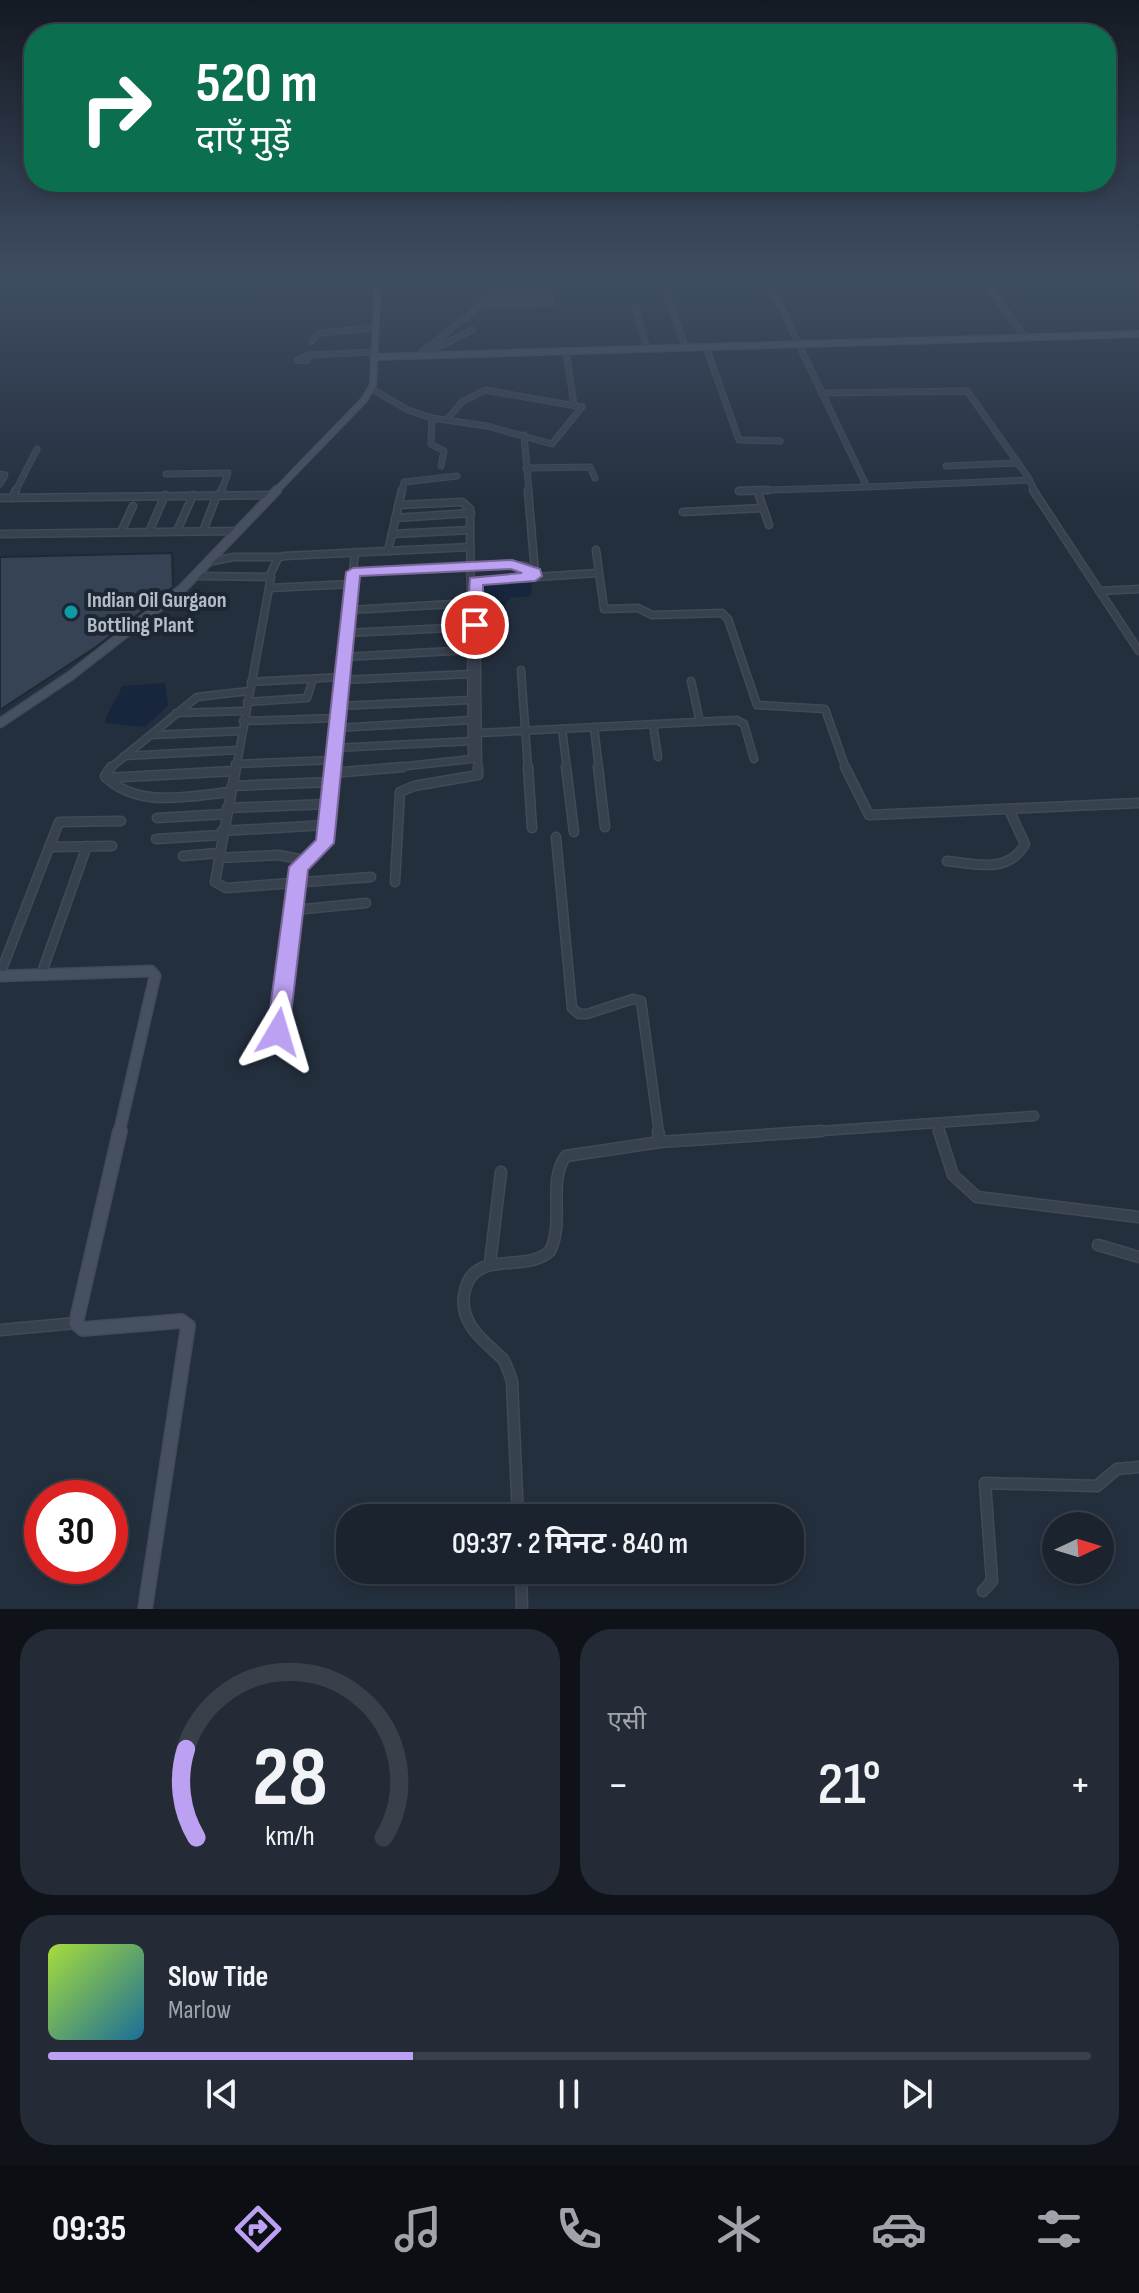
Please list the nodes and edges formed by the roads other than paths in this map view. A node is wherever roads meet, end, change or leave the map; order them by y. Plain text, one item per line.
1 (373, 355) edge
2 (377, 355) edge
3 (446, 355) edge
4 (567, 355) edge
5 (709, 355) edge
6 (804, 355) edge
7 (419, 356) joint
8 (372, 389) junction
9 (821, 393) junction
10 (574, 405) junction
11 (432, 418) junction
12 (447, 419) junction
13 (524, 435) junction
14 (780, 441) dead end
15 (37, 449) dead end
16 (1018, 463) junction
17 (441, 466) dead end
18 (946, 466) dead end
19 (526, 468) junction
20 (0, 474) edge
21 (166, 474) dead end
22 (457, 476) dead end
23 (595, 478) dead end
24 (1029, 480) junction
25 (0, 484) edge
26 (867, 487) junction
27 (757, 490) junction
28 (739, 491) dead end
29 (165, 495) junction
30 (193, 495) junction
31 (218, 495) junction
32 (272, 495) junction
33 (0, 498) edge
34 (12, 498) junction
35 (398, 505) junction
36 (133, 506) dead end
37 (763, 508) junction
38 (683, 512) dead end
39 (471, 513) junction
40 (395, 518) junction
41 (769, 525) dead end
42 (470, 530) junction
43 (177, 531) junction
44 (203, 531) junction
45 (238, 531) junction
46 (121, 532) junction
47 (149, 532) junction
48 (0, 534) edge
49 (392, 534) junction
50 (470, 547) junction
51 (596, 550) dead end
52 (388, 551) junction
53 (355, 552) junction
54 (280, 557) junction
55 (208, 562) junction
56 (469, 567) junction
57 (353, 572) junction
58 (597, 573) junction
59 (535, 574) junction
60 (270, 575) junction
61 (195, 576) junction
62 (352, 584) junction
63 (269, 588) junction
64 (1139, 589) edge
65 (1099, 591) junction
66 (470, 603) junction
67 (350, 610) junction
68 (470, 627) junction
69 (347, 633) junction
70 (470, 650) junction
71 (1139, 651) edge
72 (345, 657) junction
73 (521, 670) dead end
74 (470, 674) junction
75 (313, 679) junction
76 (342, 679) junction
77 (691, 681) dead end
78 (251, 682) junction
79 (249, 691) junction
80 (471, 700) junction
81 (247, 702) junction
82 (339, 706) junction
83 (245, 711) junction
84 (176, 713) junction
85 (338, 718) junction
86 (471, 720) junction
87 (243, 721) junction
88 (700, 722) junction
89 (0, 723) edge
90 (653, 724) junction
91 (594, 727) junction
92 (337, 728) junction
93 (562, 729) junction
94 (242, 731) junction
95 (525, 731) junction
96 (478, 733) junction
97 (150, 735) junction
98 (472, 741) junction
99 (335, 748) junction
100 (238, 750) junction
101 (124, 756) junction
102 (658, 757) dead end
103 (754, 759) dead end
104 (334, 760) junction
105 (235, 767) junction
106 (332, 777) junction
107 (106, 778) junction
108 (231, 789) junction
109 (1139, 803) edge
110 (328, 804) junction
111 (1009, 810) junction
112 (226, 811) junction
113 (157, 818) dead end
114 (121, 821) dead end
115 (326, 825) junction
116 (605, 827) dead end
117 (532, 828) dead end
118 (574, 832) dead end
119 (222, 833) junction
120 (556, 837) dead end
121 (156, 839) dead end
122 (87, 846) junction
123 (112, 846) dead end
124 (49, 847) junction
125 (183, 856) dead end
126 (218, 856) junction
127 (303, 860) junction
128 (947, 861) dead end
129 (371, 877) dead end
130 (395, 882) dead end
131 (297, 883) junction
132 (366, 903) dead end
133 (294, 910) junction
134 (0, 975) edge
135 (41, 975) junction
136 (278, 1032) dead end
137 (1034, 1116) dead end
138 (938, 1125) junction
139 (660, 1142) junction
140 (501, 1172) dead end
141 (1139, 1217) edge
142 (1098, 1245) dead end
143 (1139, 1257) edge
144 (490, 1263) junction
145 (76, 1323) junction
146 (0, 1330) edge
147 (1139, 1467) edge
148 (517, 1504) edge
149 (521, 1584) edge
150 (983, 1591) dead end
151 (145, 1609) edge
152 (522, 1609) edge

1 - 8 street
2 - 7 street
3 - 7 street
4 - 10 street
5 - 14 street
6 - 9 street
8 - 11 street
8 - 32 street
9 - 16 street
9 - 26 street
10 - 12 street
10 - 13 street
11 - 12 street
11 - 17 street
12 - 13 street
13 - 19 street
15 - 34 street
16 - 18 street
16 - 24 street
19 - 23 street
19 - 59 street
20 - 25 street
21 - 31 street
22 - 35 street
24 - 26 street
24 - 65 street
26 - 27 street
27 - 28 street
27 - 37 street
29 - 30 street
29 - 34 street
29 - 47 street
30 - 31 street
30 - 43 street
31 - 32 street
31 - 44 street
32 - 45 street
33 - 34 street
35 - 39 street
35 - 40 street
36 - 46 street
37 - 38 street
37 - 41 street
39 - 40 street
39 - 42 street
40 - 49 street
42 - 49 street
42 - 50 street
43 - 44 street
43 - 47 street
44 - 45 street
45 - 55 street
46 - 47 street
46 - 48 street
49 - 52 street
50 - 52 street
50 - 56 street
51 - 58 street
52 - 53 street
53 - 54 street
53 - 57 street
54 - 55 street
54 - 60 street
55 - 61 street
56 - 57 street
56 - 59 street
56 - 66 street
57 - 62 street
58 - 59 street
58 - 111 street
59 - 96 street
60 - 61 street
60 - 63 street
61 - 89 street
62 - 63 street
62 - 67 street
63 - 78 street
64 - 65 street
65 - 71 street
66 - 67 street
66 - 68 street
67 - 69 street
68 - 69 street
68 - 70 street
69 - 72 street
70 - 72 street
70 - 74 street
72 - 76 street
73 - 95 street
74 - 76 street
74 - 80 street
75 - 76 street
75 - 78 street
75 - 81 street
76 - 82 street
77 - 88 street
78 - 79 street
79 - 81 street
79 - 84 street
80 - 82 street
80 - 86 street
81 - 83 street
82 - 85 street
83 - 84 street
83 - 87 street
84 - 97 street
85 - 87 street
85 - 92 street
86 - 92 street
86 - 98 street
87 - 94 street
88 - 90 street
88 - 103 street
90 - 91 street
90 - 102 street
91 - 93 street
91 - 116 street
92 - 99 street
93 - 95 street
93 - 118 street
94 - 97 street
94 - 100 street
95 - 96 street
95 - 117 street
96 - 130 street
97 - 101 street
98 - 99 street
98 - 106 street
99 - 104 street
100 - 101 street
100 - 105 street
101 - 107 street
104 - 105 street
104 - 106 street
105 - 107 street
105 - 108 street
106 - 108 street
106 - 110 street
107 - 108 street
108 - 112 street
109 - 111 street
110 - 112 street
110 - 115 street
111 - 128 street
112 - 113 street
112 - 119 street
114 - 124 street
115 - 119 street
115 - 127 street
119 - 121 street
119 - 126 street
120 - 139 street
122 - 123 street
122 - 124 street
122 - 135 street
124 - 134 street
125 - 126 street
126 - 127 street
126 - 131 street
127 - 131 street
129 - 131 street
131 - 133 street
132 - 133 street
133 - 136 street
134 - 135 street
135 - 145 street
137 - 138 street
138 - 139 street
138 - 141 street
139 - 144 street
140 - 144 street
142 - 143 street
144 - 148 street
145 - 146 street
145 - 151 street
147 - 150 street
149 - 152 street

